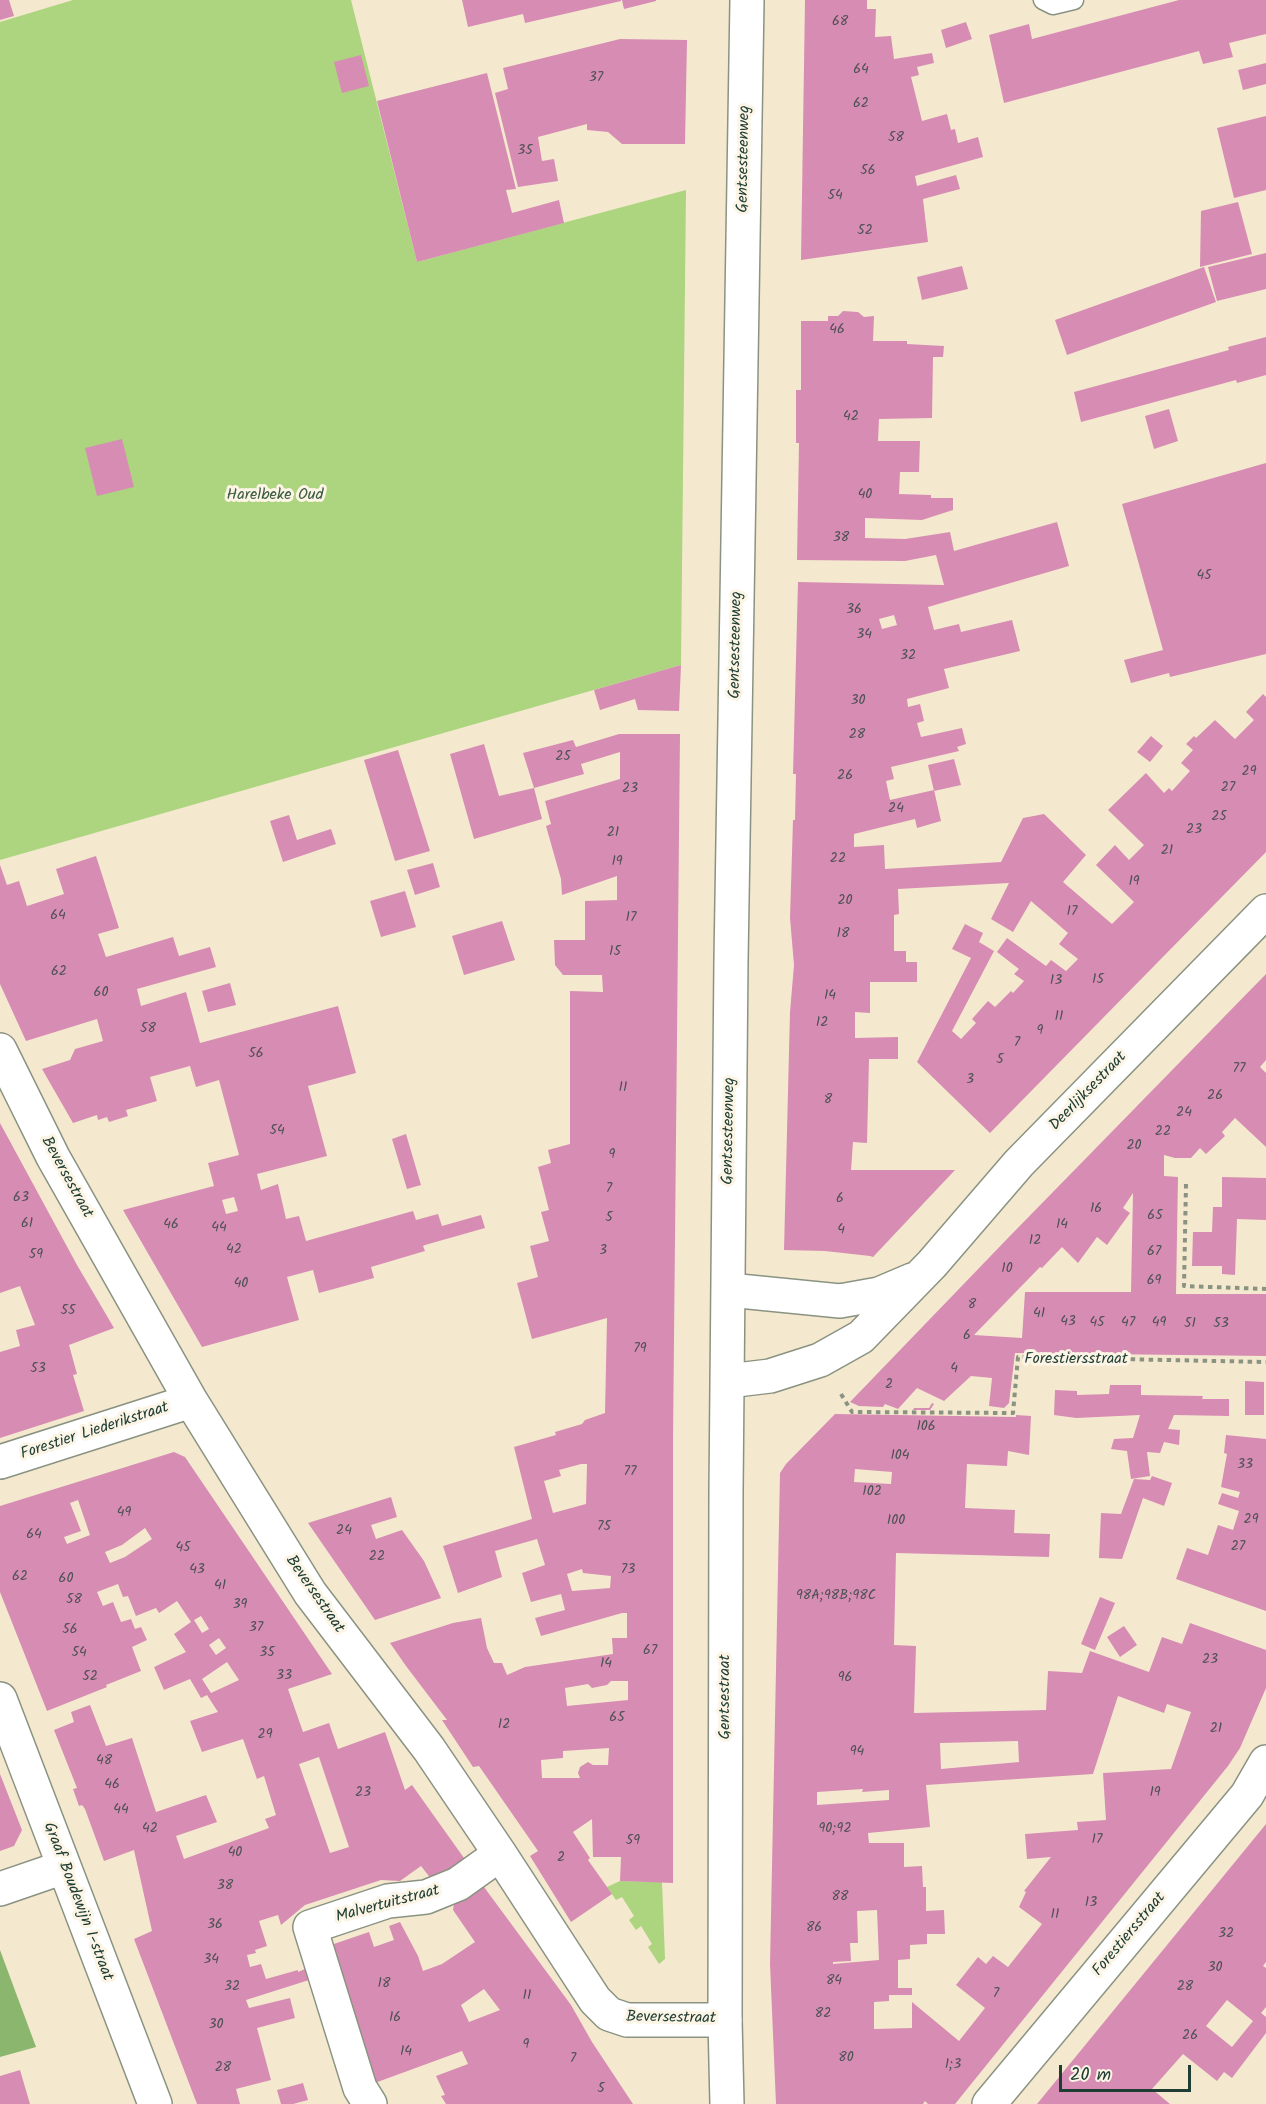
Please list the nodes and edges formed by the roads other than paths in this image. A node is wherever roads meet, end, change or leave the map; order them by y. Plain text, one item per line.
1 (747, 0) edge
2 (1043, 0) edge
3 (1074, 0) edge
4 (1266, 911) edge
5 (0, 1050) edge
6 (919, 1277) junction
7 (729, 1290) junction
8 (728, 1381) junction
9 (190, 1401) junction
10 (0, 1462) edge
11 (0, 1699) edge
12 (1266, 1762) edge
13 (500, 1854) junction
14 (64, 1867) junction
15 (0, 1889) edge
16 (725, 2020) junction
17 (154, 2104) edge
18 (370, 2104) edge
19 (727, 2104) edge
20 (989, 2104) edge

1 - 7 main road, Gentsesteenweg
2 - 3 lane
4 - 6 main road, Deerlijksestraat
5 - 9 main road, Beversestraat
6 - 7 main road, Deerlijksestraat
6 - 8 main road, Deerlijksestraat
7 - 8 main road, Gentsestraat
8 - 16 main road, Gentsestraat
9 - 10 main road, Forestier Liederikstraat
9 - 13 main road, Beversestraat
11 - 14 main road, Graaf Boudewijn I-straat
12 - 20 main road, Forestiersstraat
13 - 16 main road, Beversestraat
13 - 18 main road, Malvertuitstraat
14 - 15 main road
14 - 17 main road, Graaf Boudewijn I-straat
16 - 19 main road, Gentsestraat

